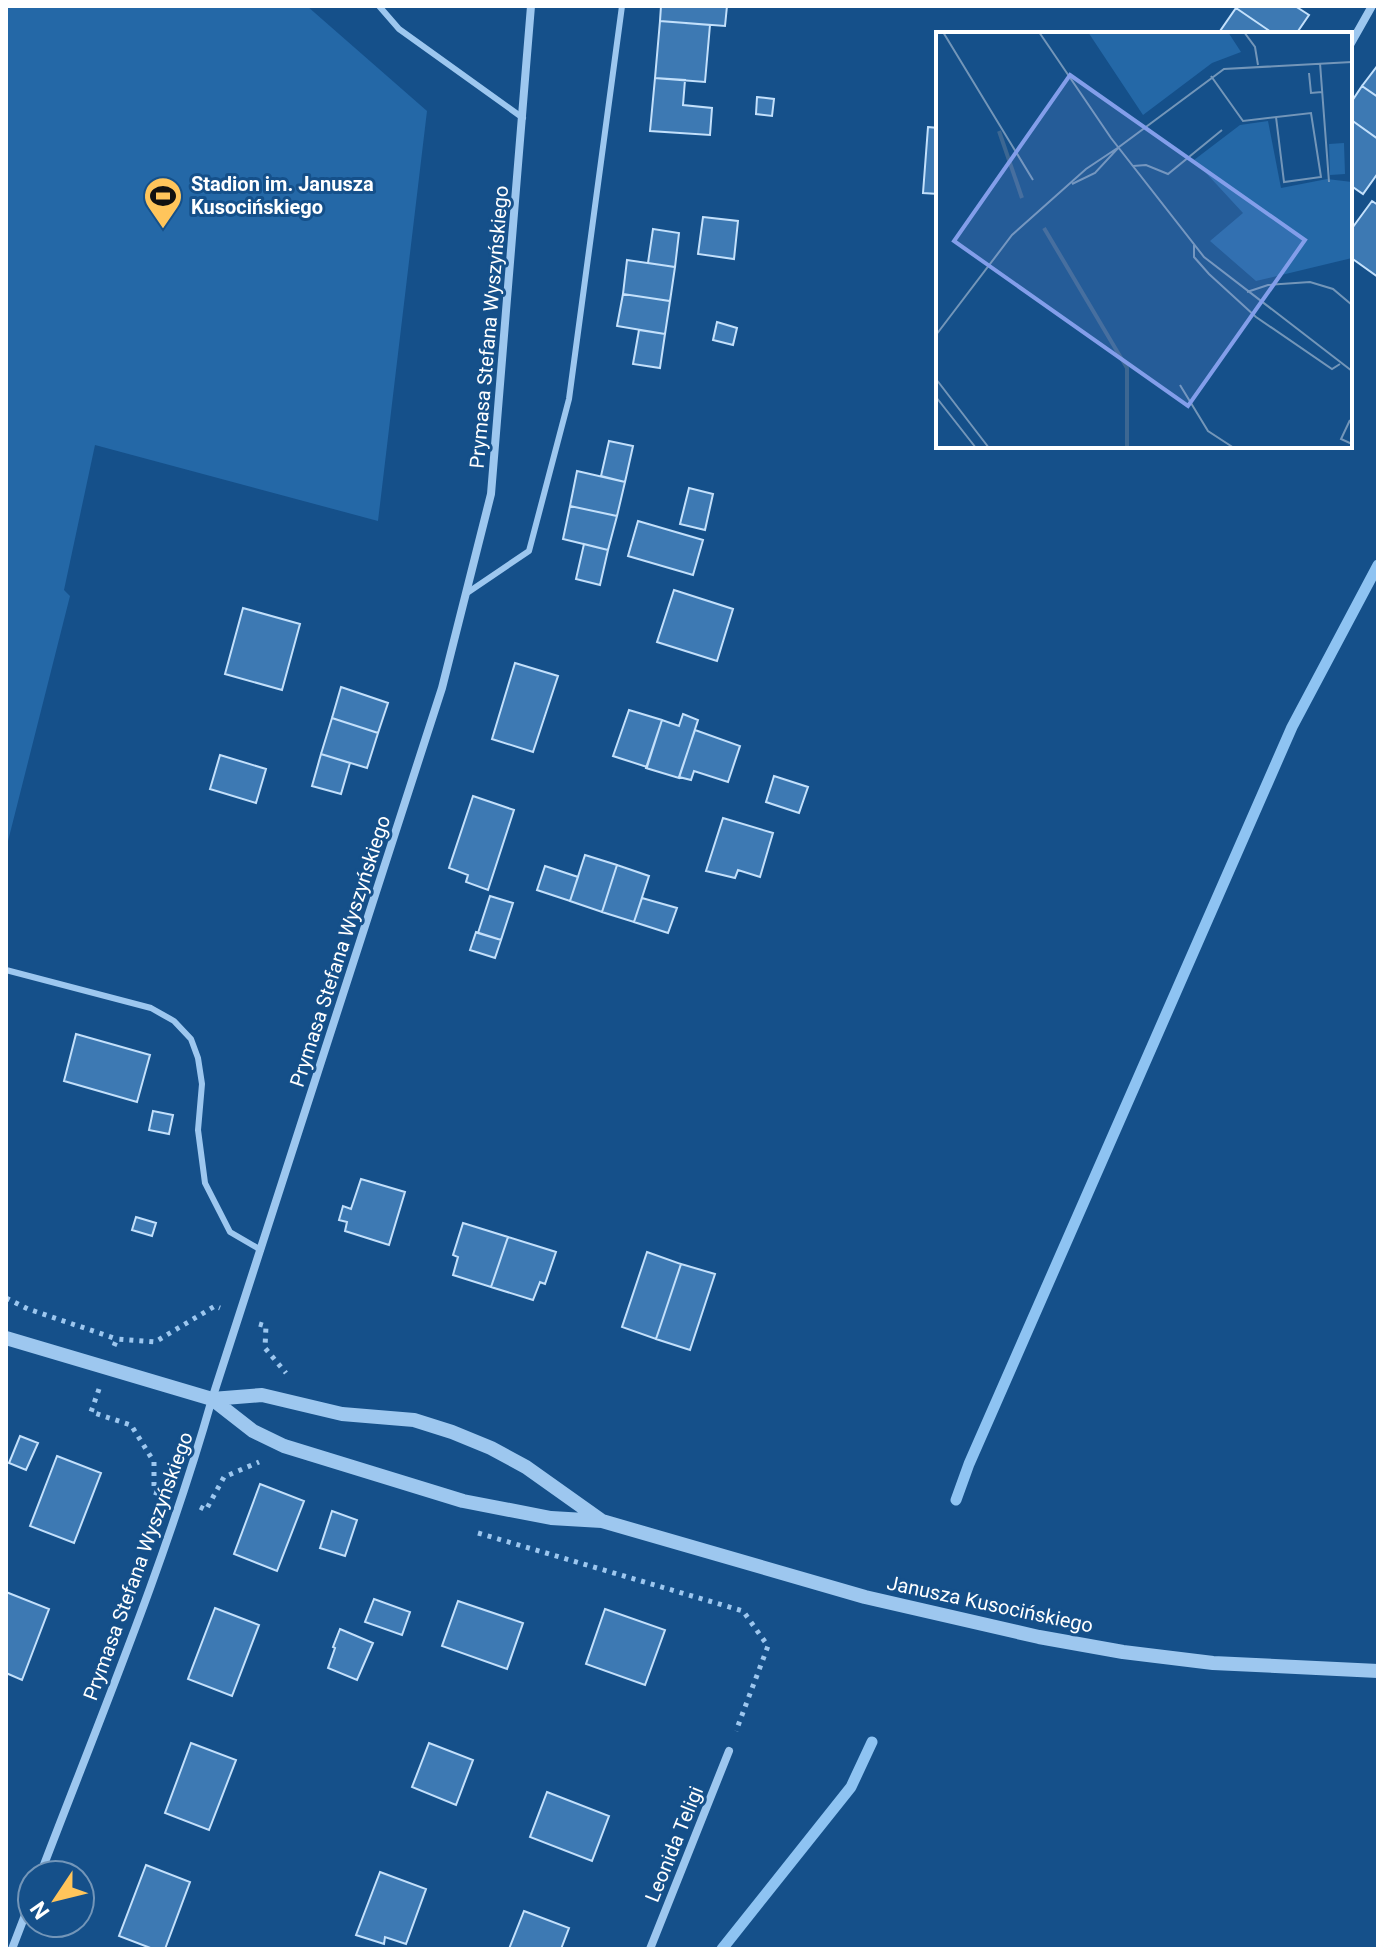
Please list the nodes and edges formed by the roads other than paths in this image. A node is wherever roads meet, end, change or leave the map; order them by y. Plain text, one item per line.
1 (379, 6) edge
2 (531, 6) edge
3 (622, 6) edge
4 (1372, 6) edge
5 (1352, 41) edge
6 (523, 118) junction
7 (465, 594) junction
8 (6, 970) edge
9 (261, 1250) junction
10 (6, 1338) edge
11 (212, 1399) junction
12 (602, 1521) junction
13 (1378, 1671) edge
14 (729, 1751) road end
15 (46, 1859) edge
16 (650, 1949) edge

1 - 6 lane
2 - 6 street, Prymasa Stefana Wyszyńskiego
3 - 7 lane
4 - 5 street
6 - 7 street, Prymasa Stefana Wyszyńskiego
7 - 9 street, Prymasa Stefana Wyszyńskiego
8 - 9 lane
9 - 11 street, Prymasa Stefana Wyszyńskiego
10 - 11 street, Janusza Kusocińskiego
11 - 12 street, Janusza Kusocińskiego
11 - 12 street, Janusza Kusocińskiego
11 - 15 street, Prymasa Stefana Wyszyńskiego
12 - 13 street, Janusza Kusocińskiego
14 - 16 street, Leonida Teligi

